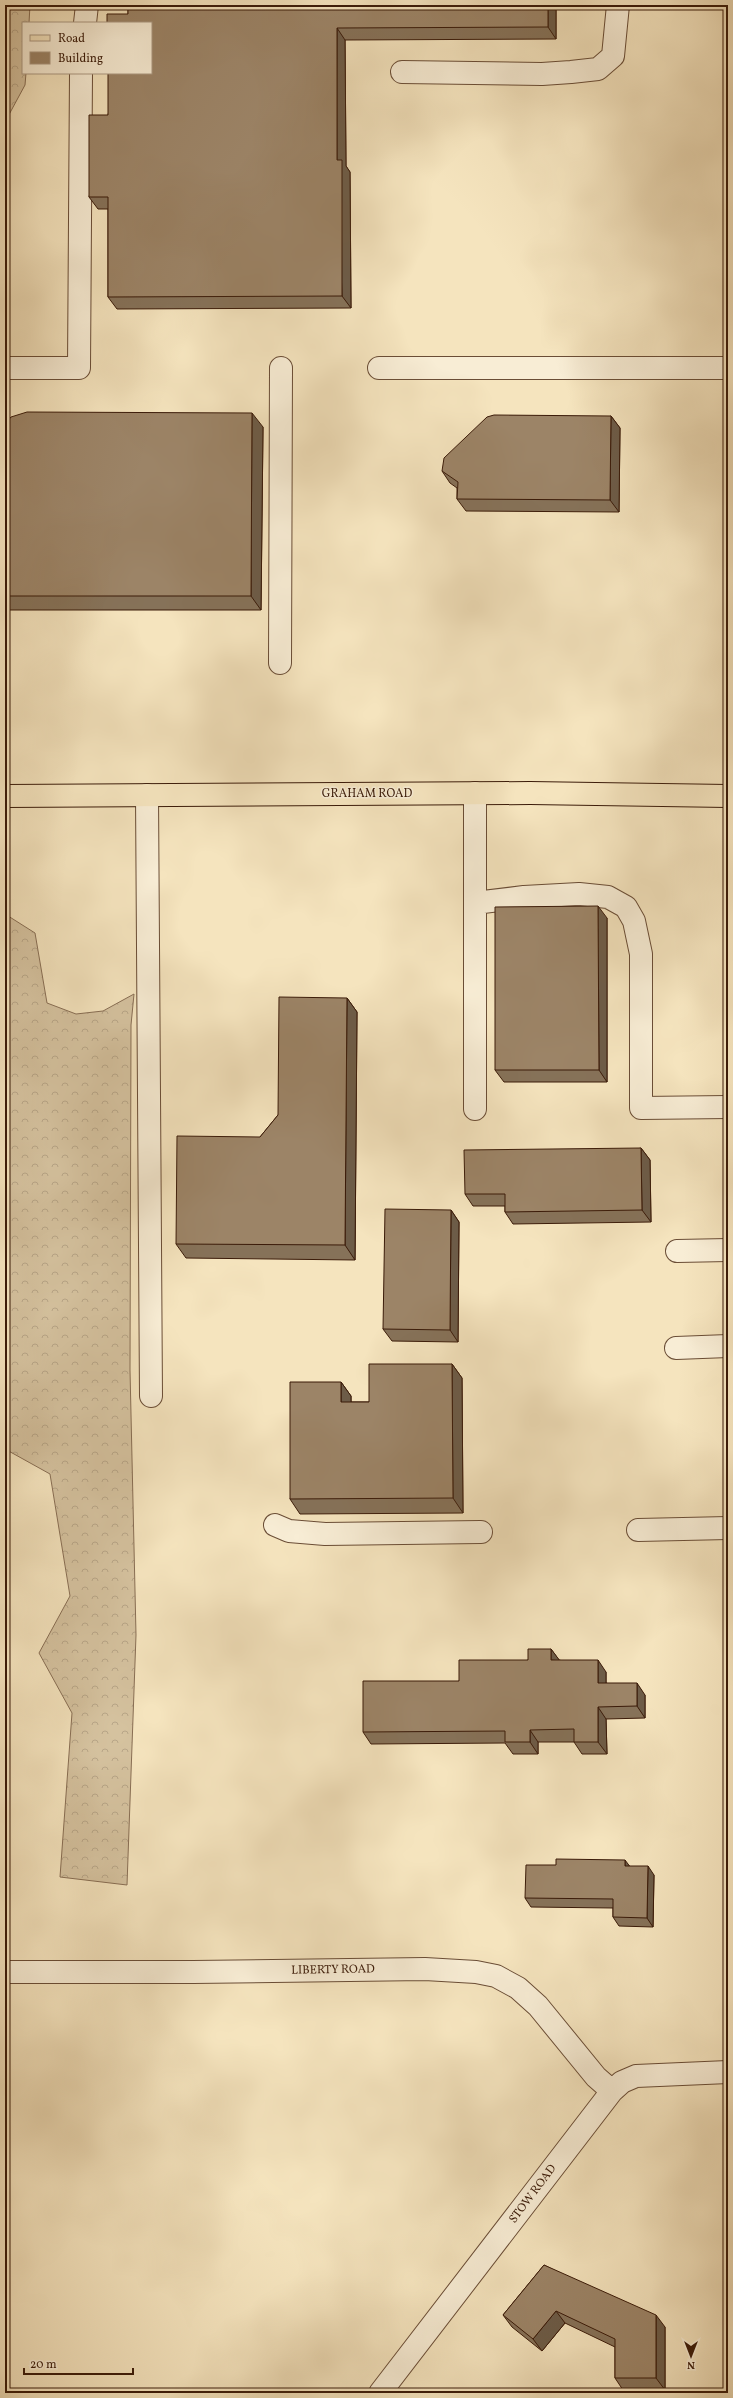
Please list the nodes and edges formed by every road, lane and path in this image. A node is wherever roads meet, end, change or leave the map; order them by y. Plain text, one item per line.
1 (87, 5) edge
2 (618, 5) edge
3 (85, 22) edge
4 (402, 72) dead end
5 (81, 74) edge
6 (5, 368) edge
7 (281, 368) dead end
8 (379, 368) dead end
9 (728, 368) edge
10 (280, 663) dead end
11 (475, 793) junction
12 (147, 795) junction
13 (5, 796) edge
14 (728, 796) edge
15 (475, 903) junction
16 (728, 1107) edge
17 (475, 1109) dead end
18 (728, 1250) edge
19 (677, 1251) dead end
20 (728, 1346) edge
21 (676, 1348) dead end
22 (152, 1396) dead end
23 (274, 1525) dead end
24 (728, 1528) edge
25 (638, 1530) dead end
26 (481, 1532) dead end
27 (5, 1972) edge
28 (728, 2072) edge
29 (612, 2091) junction
30 (380, 2393) edge

1 - 3 street
2 - 4 street
5 - 6 street
7 - 10 street
8 - 9 street
11 - 12 main road, GRAHAM ROAD
11 - 14 main road, GRAHAM ROAD
11 - 15 street
12 - 13 main road, GRAHAM ROAD
12 - 22 street
15 - 16 street
15 - 17 street
18 - 19 street
20 - 21 street
23 - 26 street
24 - 25 street
27 - 29 street, LIBERTY ROAD
28 - 29 street, STOW ROAD
29 - 30 street, STOW ROAD

